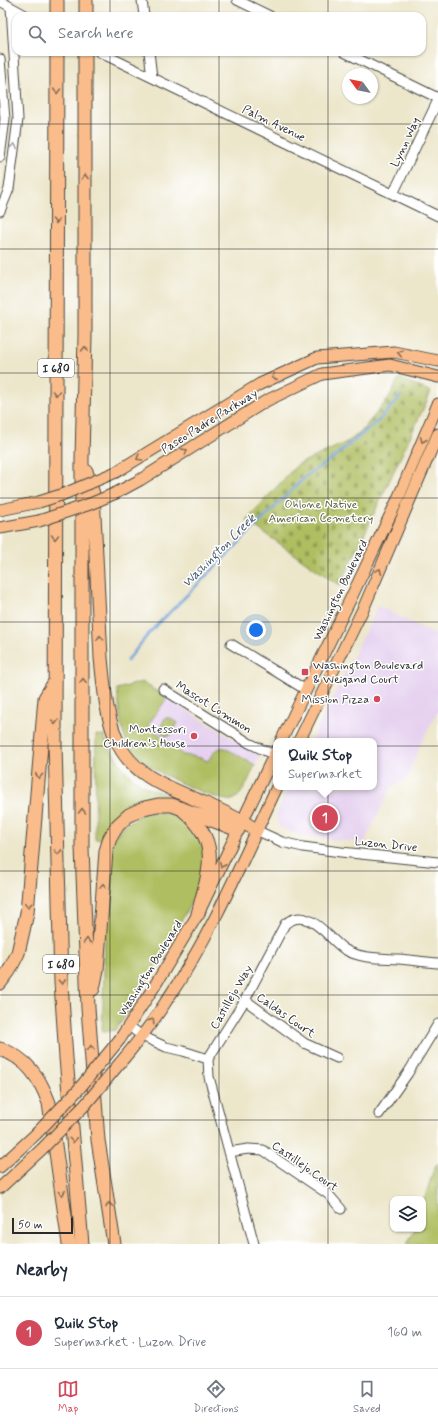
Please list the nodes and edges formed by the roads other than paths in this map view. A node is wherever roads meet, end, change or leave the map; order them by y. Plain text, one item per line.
1 (57, 0) edge
2 (86, 0) edge
3 (142, 0) edge
4 (237, 0) edge
5 (0, 1) edge
6 (253, 4) edge
7 (11, 7) junction
8 (20, 12) edge
9 (57, 12) edge
10 (86, 12) edge
11 (144, 12) edge
12 (264, 12) edge
13 (12, 23) edge
14 (14, 56) edge
15 (57, 56) edge
16 (86, 56) edge
17 (106, 56) edge
18 (149, 56) edge
19 (352, 56) edge
20 (0, 59) edge
21 (152, 77) junction
22 (438, 99) edge
23 (2, 118) edge
24 (18, 119) junction
25 (0, 157) edge
26 (393, 194) junction
27 (0, 211) edge
28 (438, 216) edge
29 (438, 361) edge
30 (438, 377) edge
31 (438, 404) edge
32 (438, 434) edge
33 (82, 458) junction
34 (0, 510) edge
35 (0, 528) edge
36 (231, 644) dead end
37 (54, 684) junction
38 (163, 689) dead end
39 (306, 690) junction
40 (282, 738) edge
41 (300, 738) edge
42 (273, 752) edge
43 (273, 757) edge
44 (276, 790) edge
45 (172, 805) junction
46 (240, 825) junction
47 (256, 830) junction
48 (438, 862) edge
49 (198, 914) junction
50 (438, 963) edge
51 (0, 982) edge
52 (244, 1000) junction
53 (88, 1008) junction
54 (438, 1024) edge
55 (129, 1026) junction
56 (142, 1036) junction
57 (0, 1049) edge
58 (337, 1058) dead end
59 (208, 1059) junction
60 (379, 1114) dead end
61 (229, 1152) junction
62 (0, 1167) edge
63 (0, 1188) edge
64 (341, 1209) dead end
65 (69, 1244) edge
66 (82, 1244) edge
67 (114, 1244) edge
68 (254, 1244) edge

1 - 9 highway
2 - 10 highway
3 - 11 street
4 - 6 street
5 - 7 street
6 - 12 street
7 - 8 street
7 - 13 street
14 - 24 street
15 -> 37 highway, I 680
33 -> 16 highway, I 680
17 - 21 street, Palm Avenue
18 - 21 street
19 - 22 street
20 - 23 street
21 - 26 street, Palm Avenue
22 - 26 street, Lynn Way
23 - 24 street
23 - 25 street
27 -> 24 street
26 - 28 street, Palm Avenue
29 -> 34 main road, Paseo Padre Parkway, bridge
35 -> 30 main road, Paseo Padre Parkway, bridge
31 -> 39 main road, Washington Boulevard
41 -> 32 main road
46 -> 33 highway
53 -> 33 highway, I 680
36 - 39 street
37 -> 51 highway
37 -> 66 highway, I 680
38 - 42 street, Mascot Common
39 - 40 main road, Washington Boulevard
43 - 46 main road, Washington Boulevard
44 - 47 main road
45 - 46 highway
45 - 49 highway
53 -> 45 highway
46 - 47 highway
46 -> 49 main road, Washington Boulevard
47 - 48 street, Luzon Drive
56 -> 47 main road
49 - 55 main road, Washington Boulevard
50 - 52 street, Castillejo Way
52 - 58 street, Caldas Court
52 - 59 street, Castillejo Way
67 -> 53 highway, I 680
54 - 60 street
55 - 56 street
55 - 62 main road, Washington Boulevard, bridge
56 - 59 street
56 - 63 main road, bridge
57 -> 65 highway
59 - 61 street
61 - 64 street, Castillejo Court
61 - 68 street

